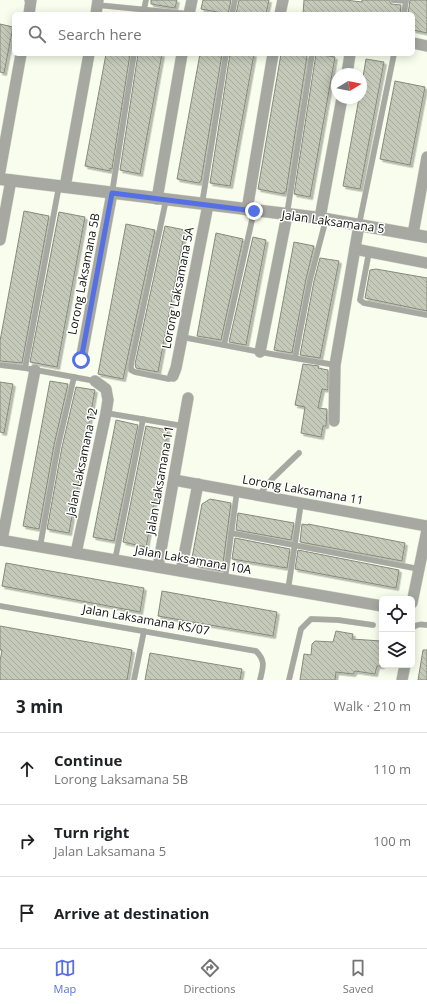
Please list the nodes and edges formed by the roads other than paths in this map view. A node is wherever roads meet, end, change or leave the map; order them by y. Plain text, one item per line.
1 (31, 0) edge
2 (146, 0) edge
3 (192, 0) edge
4 (235, 0) edge
5 (283, 0) edge
6 (393, 0) edge
7 (406, 0) edge
8 (97, 6) edge
9 (29, 12) edge
10 (143, 12) edge
11 (189, 12) edge
12 (232, 12) edge
13 (280, 12) edge
14 (404, 12) edge
15 (415, 43) edge
16 (427, 46) edge
17 (21, 56) edge
18 (89, 56) edge
19 (134, 56) edge
20 (182, 56) edge
21 (226, 56) edge
22 (274, 56) edge
23 (312, 56) edge
24 (350, 56) edge
25 (394, 56) edge
26 (347, 68) edge
27 (341, 104) edge
28 (427, 157) edge
29 (0, 171) edge
30 (6, 180) edge
31 (62, 187) junction
32 (112, 193) junction
33 (162, 199) junction
34 (205, 204) junction
35 (423, 206) edge
36 (250, 210) junction
37 (287, 215) junction
38 (323, 219) junction
39 (359, 225) junction
40 (413, 234) junction
41 (427, 236) edge
42 (0, 240) edge
43 (355, 249) junction
44 (369, 252) junction
45 (427, 263) edge
46 (427, 315) edge
47 (182, 336) junction
48 (224, 345) junction
49 (260, 352) junction
50 (295, 358) junction
51 (81, 360) dead end
52 (0, 365) edge
53 (335, 365) junction
54 (30, 369) junction
55 (173, 376) joint
56 (74, 377) junction
57 (95, 381) joint
58 (188, 398) dead end
59 (106, 413) junction
60 (143, 419) junction
61 (334, 421) dead end
62 (183, 426) junction
63 (299, 453) dead end
64 (174, 480) junction
65 (198, 484) junction
66 (237, 492) junction
67 (259, 496) junction
68 (301, 503) junction
69 (427, 526) edge
70 (427, 530) edge
71 (231, 533) junction
72 (1, 540) edge
73 (296, 545) junction
74 (40, 547) junction
75 (76, 553) junction
76 (115, 560) junction
77 (158, 567) junction
78 (419, 569) junction
79 (181, 571) junction
80 (225, 578) junction
81 (288, 590) junction
82 (413, 596) edge
83 (379, 605) edge
84 (0, 606) edge
85 (372, 625) dead end
86 (427, 625) edge
87 (415, 626) edge
88 (144, 631) junction
89 (404, 668) edge
90 (134, 680) edge
91 (260, 680) edge
92 (289, 680) edge
93 (402, 680) edge

1 - 9 street
2 - 10 lane
3 - 11 street
4 - 12 lane
5 - 13 street
6 - 7 lane
7 - 14 lane
8 - 10 lane
15 - 16 street
17 - 29 street
18 - 31 street
19 - 32 lane
20 - 33 street
21 - 34 lane
22 - 36 street
23 - 37 lane
24 - 26 street
25 - 39 lane
27 - 38 street
28 - 35 street
30 - 31 street, Jalan Laksamana 5
30 - 42 street
31 - 32 street, Jalan Laksamana 5
31 - 54 lane
32 - 33 street, Jalan Laksamana 5
32 - 51 street, Lorong Laksamana 5B
33 - 34 street, Jalan Laksamana 5
33 - 55 lane
34 - 36 street, Jalan Laksamana 5
34 - 47 street, Lorong Laksamana 5A
35 - 40 street
36 - 37 street, Jalan Laksamana 5
36 - 48 lane
37 - 38 street, Jalan Laksamana 5
37 - 49 street
38 - 39 street, Jalan Laksamana 5
38 - 50 lane
39 - 40 street, Jalan Laksamana 5
39 - 43 street
40 - 41 street, Jalan Laksamana 5
43 - 44 street, Jalan Laksamana 5
43 - 53 street
44 - 45 street, Jalan Laksamana 5
44 - 46 lane
47 - 48 lane
47 - 55 street, Lorong Laksamana 5A
48 - 49 lane
49 - 50 lane
50 - 53 lane
52 - 54 lane
53 - 61 street
54 - 56 lane
54 - 72 street
56 - 57 lane
56 - 74 lane
57 - 59 street, Jalan Laksamana 12
58 - 62 street, Jalan Laksamana 11
59 - 60 lane
59 - 75 street, Jalan Laksamana 12
60 - 62 lane
60 - 76 lane
62 - 64 street, Jalan Laksamana 11
63 - 67 lane
64 - 65 street, Lorong Laksamana 11
64 - 77 street, Jalan Laksamana 11
65 - 66 street, Lorong Laksamana 11
65 - 79 street
66 - 67 street, Lorong Laksamana 11
66 - 71 lane
67 - 68 street, Lorong Laksamana 11
68 - 69 street, Lorong Laksamana 11
68 - 73 lane
70 - 78 street
71 - 73 lane
71 - 80 lane
72 - 74 street, Jalan Laksamana 10A
73 - 78 lane
73 - 81 lane
74 - 75 street, Jalan Laksamana 10A
75 - 76 street, Jalan Laksamana 10A
76 - 77 street, Jalan Laksamana 10A
77 - 79 street, Jalan Laksamana 10A
78 - 82 street
79 - 80 street, Jalan Laksamana 10A
80 - 81 street, Jalan Laksamana 10A
81 - 83 street, Jalan Laksamana 10A
84 - 88 lane, Jalan Laksamana KS/07
85 - 92 lane
86 - 87 lane
88 - 90 lane
88 - 91 lane, Jalan Laksamana KS/07
89 - 93 street

